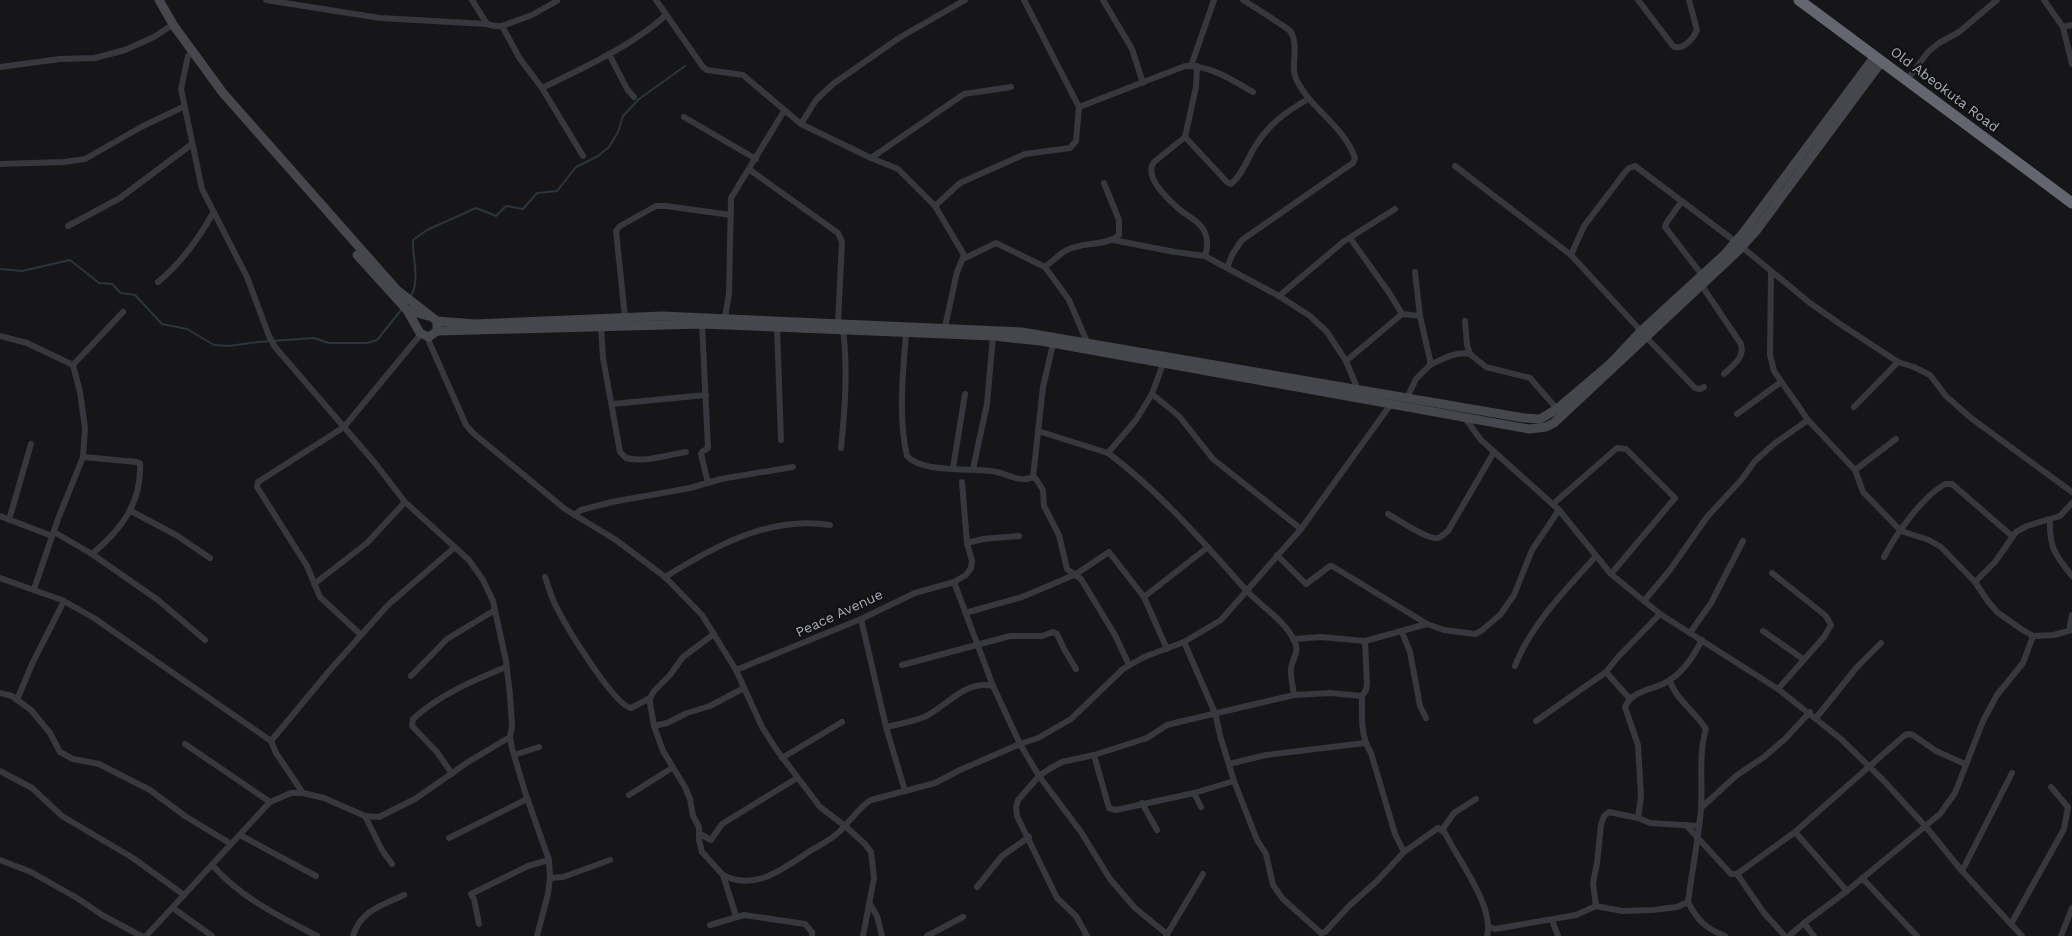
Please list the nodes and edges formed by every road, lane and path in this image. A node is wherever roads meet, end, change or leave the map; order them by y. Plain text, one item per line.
1 (152, 0) edge
2 (159, 0) edge
3 (266, 0) edge
4 (472, 0) edge
5 (558, 0) edge
6 (656, 0) edge
7 (965, 0) edge
8 (1024, 0) edge
9 (1103, 0) edge
10 (1214, 0) edge
11 (1243, 0) edge
12 (1638, 0) edge
13 (1689, 0) edge
14 (1799, 0) edge
15 (1997, 0) edge
16 (2044, 0) edge
17 (666, 15) junction
18 (487, 24) junction
19 (502, 26) junction
20 (2072, 26) edge
21 (169, 27) junction
22 (2063, 27) junction
23 (609, 54) junction
24 (188, 56) junction
25 (1878, 59) junction
26 (2072, 64) edge
27 (1194, 66) junction
28 (0, 67) edge
29 (1907, 80) junction
30 (1143, 83) junction
31 (1011, 86) dead end
32 (542, 88) junction
33 (1253, 92) dead end
34 (634, 97) dead end
35 (1308, 99) junction
36 (183, 107) junction
37 (1079, 107) junction
38 (784, 111) junction
39 (684, 117) dead end
40 (801, 124) junction
41 (1185, 138) junction
42 (192, 144) junction
43 (583, 156) dead end
44 (871, 158) junction
45 (756, 159) junction
46 (0, 164) edge
47 (1455, 166) dead end
48 (750, 170) junction
49 (1104, 184) dead end
50 (1682, 201) junction
51 (2072, 203) edge
52 (935, 206) junction
53 (1395, 209) dead end
54 (213, 213) junction
55 (731, 215) junction
56 (68, 226) dead end
57 (1350, 238) junction
58 (1113, 240) junction
59 (1739, 244) junction
60 (1206, 256) junction
61 (1572, 256) junction
62 (963, 259) junction
63 (1046, 267) junction
64 (1227, 268) junction
65 (1415, 272) dead end
66 (1771, 272) junction
67 (1702, 275) junction
68 (158, 282) dead end
69 (1702, 286) junction
70 (1278, 296) junction
71 (406, 305) junction
72 (123, 312) dead end
73 (1402, 314) junction
74 (1420, 316) junction
75 (626, 317) junction
76 (725, 318) junction
77 (437, 321) junction
78 (1465, 321) dead end
79 (702, 324) junction
80 (601, 326) junction
81 (840, 326) junction
82 (776, 327) junction
83 (945, 327) junction
84 (437, 331) junction
85 (906, 332) junction
86 (1644, 334) junction
87 (0, 336) edge
88 (424, 336) junction
89 (993, 336) junction
90 (1087, 342) junction
91 (1053, 344) junction
92 (1470, 354) junction
93 (1346, 361) junction
94 (1898, 362) junction
95 (1163, 364) junction
96 (73, 365) junction
97 (1430, 365) junction
98 (1724, 374) dead end
99 (1781, 382) junction
100 (1704, 387) dead end
101 (1358, 390) junction
102 (965, 394) dead end
103 (1152, 394) junction
104 (706, 395) junction
105 (1407, 398) junction
106 (612, 404) junction
107 (1391, 404) junction
108 (1854, 407) dead end
109 (1557, 409) junction
110 (1737, 414) dead end
111 (1464, 417) junction
112 (1808, 420) junction
113 (344, 426) junction
114 (1038, 431) junction
115 (1896, 439) dead end
116 (781, 440) dead end
117 (31, 444) dead end
118 (841, 448) dead end
119 (686, 452) dead end
120 (1494, 452) junction
121 (1108, 453) junction
122 (83, 457) junction
123 (793, 467) dead end
124 (953, 468) junction
125 (973, 470) junction
126 (1855, 470) junction
127 (1033, 477) junction
128 (962, 482) dead end
129 (708, 483) junction
130 (2072, 492) edge
131 (405, 502) junction
132 (2072, 503) edge
133 (1553, 504) junction
134 (131, 510) junction
135 (1559, 510) junction
136 (1388, 514) dead end
137 (574, 515) junction
138 (0, 516) edge
139 (9, 520) junction
140 (2050, 520) junction
141 (830, 526) dead end
142 (1301, 528) junction
143 (1901, 531) junction
144 (53, 534) junction
145 (1019, 536) dead end
146 (2012, 536) junction
147 (1743, 541) dead end
148 (967, 543) junction
149 (455, 547) junction
150 (1208, 547) junction
151 (92, 554) junction
152 (1277, 555) junction
153 (1596, 556) junction
154 (1884, 557) dead end
155 (210, 558) dead end
156 (1772, 573) dead end
157 (1076, 574) junction
158 (1611, 574) junction
159 (2072, 576) edge
160 (545, 577) dead end
161 (665, 577) junction
162 (0, 578) edge
163 (954, 582) junction
164 (1976, 582) junction
165 (314, 584) junction
166 (34, 590) junction
167 (1248, 591) junction
168 (1144, 597) junction
169 (1644, 601) junction
170 (64, 602) junction
171 (495, 610) junction
172 (965, 613) junction
173 (1660, 614) junction
174 (2072, 615) edge
175 (861, 619) junction
176 (1427, 624) junction
177 (2070, 630) edge
178 (1763, 631) dead end
179 (1402, 632) junction
180 (1690, 633) junction
181 (714, 634) junction
182 (361, 635) junction
183 (2034, 636) junction
184 (1294, 639) junction
185 (205, 640) dead end
186 (1702, 640) junction
187 (1184, 642) junction
188 (1364, 642) junction
189 (1882, 643) dead end
190 (976, 645) junction
191 (1167, 649) junction
192 (1802, 659) junction
193 (902, 665) dead end
194 (1130, 665) junction
195 (1515, 666) dead end
196 (506, 667) junction
197 (1076, 669) dead end
198 (736, 670) junction
199 (1606, 672) junction
200 (411, 676) dead end
201 (1670, 680) junction
202 (993, 686) junction
203 (744, 688) junction
204 (1778, 689) junction
205 (0, 693) edge
206 (1294, 695) junction
207 (1362, 696) junction
208 (650, 698) junction
209 (1629, 698) junction
210 (17, 700) junction
211 (1810, 712) junction
212 (1215, 714) junction
213 (1426, 718) dead end
214 (1816, 718) junction
215 (1536, 721) dead end
216 (842, 722) dead end
217 (654, 726) junction
218 (886, 727) junction
219 (510, 737) junction
220 (271, 741) junction
221 (1365, 743) junction
222 (185, 744) dead end
223 (1020, 744) junction
224 (539, 747) dead end
225 (514, 755) junction
226 (1094, 755) junction
227 (782, 758) junction
228 (1229, 764) junction
229 (1965, 764) junction
230 (1868, 766) junction
231 (672, 768) junction
232 (0, 771) edge
233 (452, 774) junction
234 (2012, 774) dead end
235 (1039, 776) junction
236 (796, 778) junction
237 (1234, 781) junction
238 (2052, 787) dead end
239 (905, 790) junction
240 (303, 793) junction
241 (1194, 793) junction
242 (629, 795) dead end
243 (527, 799) junction
244 (1476, 799) dead end
245 (270, 802) junction
246 (1142, 803) junction
247 (1201, 807) dead end
248 (1701, 808) junction
249 (365, 816) junction
250 (1638, 818) junction
251 (1686, 825) junction
252 (845, 826) junction
253 (1699, 826) junction
254 (1926, 827) junction
255 (1157, 830) dead end
256 (1442, 830) junction
257 (1795, 832) junction
258 (700, 834) junction
259 (240, 835) junction
260 (1028, 837) junction
261 (450, 838) dead end
262 (1698, 839) junction
263 (231, 844) junction
264 (1404, 852) junction
265 (0, 860) edge
266 (550, 860) junction
267 (610, 860) dead end
268 (392, 864) dead end
269 (212, 866) junction
270 (1962, 871) junction
271 (1203, 874) dead end
272 (1737, 874) junction
273 (723, 875) junction
274 (316, 876) dead end
275 (550, 878) junction
276 (1862, 878) junction
277 (977, 887) dead end
278 (1847, 891) junction
279 (184, 894) junction
280 (404, 895) dead end
281 (1688, 902) junction
282 (870, 904) junction
283 (1596, 906) junction
284 (173, 908) junction
285 (2072, 908) edge
286 (736, 916) junction
287 (963, 918) dead end
288 (1552, 920) junction
289 (1804, 923) junction
290 (479, 924) dead end
291 (2011, 924) junction
292 (710, 925) dead end
293 (1490, 927) junction
294 (1167, 935) edge
295 (141, 936) edge
296 (146, 936) edge
297 (212, 936) edge
298 (317, 936) edge
299 (353, 936) edge
300 (537, 936) edge
301 (812, 936) edge
302 (863, 936) edge
303 (882, 936) edge
304 (927, 936) edge
305 (1087, 936) edge
306 (1487, 936) edge
307 (1558, 936) edge
308 (1725, 936) edge
309 (1785, 936) edge
310 (1789, 936) edge
311 (1814, 936) edge
312 (1917, 936) edge
313 (2022, 936) edge
314 (2061, 936) edge

1 - 21 street
2 - 71 street
3 - 18 street
4 - 18 street
5 - 19 street
6 - 17 street
7 - 40 street
8 - 37 street
9 - 30 street
10 - 27 street
11 - 35 street
12 - 13 street
14 - 25 highway, Old Abeokuta Road
15 - 29 street
16 - 22 street
17 - 23 street
17 - 38 street
18 - 19 street
19 - 32 street
20 - 22 street
21 - 24 street
21 - 28 street
22 - 26 street
23 - 32 street
23 - 34 street
24 - 36 street
24 - 71 street
25 - 29 highway, Old Abeokuta Road
25 - 59 street
27 - 30 street
27 - 33 street
27 - 41 street
29 - 51 highway, Old Abeokuta Road
30 - 37 street
31 - 44 street
32 - 43 street
35 - 41 street
35 - 64 street
36 - 42 street
36 - 46 street
37 - 52 street
38 - 40 street
38 - 45 street
39 - 45 street
40 - 44 street
41 - 60 street
42 - 54 street
42 - 56 street
44 - 52 street
45 - 48 street
47 - 61 street
48 - 55 street
48 - 81 street
49 - 58 street
50 - 59 street
50 - 61 street
50 - 67 street
52 - 62 street
53 - 57 street
54 - 68 street
54 - 113 street
55 - 75 street
55 - 76 street
57 - 70 street
57 - 73 street
58 - 60 street
58 - 63 street
59 - 66 street
59 - 67 street
59 - 69 street
60 - 64 street
61 - 86 street
62 - 63 street
62 - 83 street
63 - 90 street
64 - 70 street
65 - 74 street
66 - 94 street
66 - 99 street
67 - 86 street
69 - 86 street
69 - 98 street
70 - 93 street
71 - 77 street
71 - 88 street
72 - 96 street
73 - 74 street
73 - 93 street
74 - 97 street
75 - 76 street
75 - 77 street
76 - 81 street
77 - 84 street
78 - 92 street
79 - 80 street
79 - 82 street
79 - 104 street
80 - 84 street
80 - 106 street
81 - 82 street
81 - 83 street
81 - 85 street
81 - 118 street
82 - 116 street
83 - 90 street
84 - 88 street
85 - 89 street
85 - 124 street
86 - 100 street
86 - 109 street
86 - 111 street
87 - 96 street
88 - 113 street
88 - 137 street
89 - 91 street
89 - 125 street
90 - 101 street
91 - 95 street
91 - 114 street
92 - 97 street
92 - 109 street
93 - 101 street
94 - 108 street
94 - 130 street
95 - 103 street
95 - 107 street
96 - 122 street
97 - 105 street
99 - 110 street
99 - 112 street
101 - 105 street
102 - 124 street
103 - 121 street
103 - 142 street
104 - 106 street
104 - 129 street
105 - 109 street
106 - 119 street
107 - 111 street
107 - 142 street
111 - 120 street
112 - 126 street
112 - 169 street
113 - 131 street
113 - 165 street
114 - 121 street
114 - 127 street
115 - 126 street
117 - 139 street
120 - 133 street
120 - 136 street
121 - 150 street
122 - 134 street
122 - 144 street
123 - 129 street
124 - 125 street
125 - 127 street
126 - 143 street
127 - 157 street
128 - 148 street
129 - 137 street
131 - 149 street
131 - 165 street
132 - 140 street
133 - 135 street
133 - 158 street
134 - 151 street
134 - 155 street
135 - 153 street
135 - 176 street
137 - 161 street
138 - 139 street
139 - 144 street
140 - 146 street
140 - 159 street
141 - 161 street
142 - 152 street
143 - 146 street
143 - 154 street
143 - 164 street
144 - 151 street
144 - 166 street
145 - 148 street
146 - 164 street
147 - 180 street
148 - 163 street
149 - 171 street
149 - 182 street
150 - 167 street
150 - 168 street
151 - 185 street
152 - 167 street
152 - 176 street
153 - 158 street
153 - 195 street
156 - 192 street
157 - 168 street
157 - 172 street
157 - 194 street
158 - 169 street
160 - 208 street
161 - 181 street
162 - 166 street
163 - 172 street
163 - 175 street, Peace Avenue
164 - 183 street
165 - 182 street
166 - 170 street
167 - 184 street
167 - 187 street
168 - 191 street
169 - 173 street
170 - 210 street
170 - 220 street
171 - 196 street
171 - 200 street
172 - 190 street
173 - 180 street
173 - 199 street
174 - 177 street
175 - 198 street, Peace Avenue
175 - 218 street
176 - 179 street
177 - 183 street
178 - 192 street
179 - 188 street
179 - 213 street
180 - 186 street
181 - 198 street
181 - 208 street
182 - 220 street
183 - 229 street
184 - 188 street
184 - 206 street
186 - 201 street
186 - 204 street
187 - 191 street
187 - 212 street
188 - 207 street
189 - 214 street
190 - 193 street
190 - 197 street
190 - 202 street
191 - 194 street
192 - 204 street
194 - 223 street
196 - 219 street
196 - 233 street
198 - 203 street
199 - 209 street
199 - 215 street
201 - 209 street
201 - 248 street
202 - 218 street
202 - 223 street
203 - 217 street
203 - 227 street
204 - 211 street
205 - 210 street
206 - 207 street
206 - 212 street
207 - 221 street
208 - 217 street
209 - 250 street
210 - 263 street
211 - 214 street
211 - 248 street
212 - 226 street
212 - 228 street
214 - 230 street
216 - 227 street
217 - 231 street
218 - 239 street
219 - 225 street
219 - 233 street
220 - 240 street
221 - 228 street
221 - 264 street
222 - 245 street
223 - 235 street
223 - 239 street
224 - 225 street
225 - 243 street
226 - 235 street
226 - 246 street
227 - 236 street
228 - 237 street
229 - 230 street
229 - 254 street
230 - 254 street
230 - 257 street
231 - 242 street
231 - 258 street
232 - 279 street
233 - 249 street
234 - 270 street
235 - 260 street
235 - 294 street
236 - 252 street
236 - 258 street
237 - 241 street
237 - 264 street
238 - 291 street
239 - 252 street
240 - 245 street
240 - 249 street
241 - 246 street
241 - 247 street
243 - 261 street
243 - 266 street
244 - 256 street
245 - 259 street
246 - 255 street
248 - 253 street
249 - 268 street
250 - 251 street
250 - 283 street
251 - 253 street
251 - 262 street
252 - 273 street
252 - 282 street
253 - 262 street
254 - 270 street
254 - 276 street
256 - 264 street
256 - 293 street
257 - 272 street
257 - 278 street
258 - 273 street
259 - 263 street
259 - 274 street
260 - 277 street
260 - 305 street
262 - 272 street
262 - 281 street
263 - 269 street
265 - 295 street
266 - 275 street
266 - 290 street
267 - 275 street
269 - 279 street
269 - 298 street
270 - 291 street
271 - 294 street
272 - 309 street
273 - 286 street
275 - 300 street
276 - 278 street
276 - 312 street
278 - 289 street
279 - 284 street
280 - 299 street
281 - 283 street
281 - 308 street
282 - 302 street
282 - 303 street
283 - 288 street
284 - 296 street
284 - 297 street
285 - 314 street
286 - 292 street
286 - 301 street
287 - 304 street
288 - 293 street
288 - 307 street
289 - 310 street
289 - 311 street
291 - 313 street
293 - 306 street

